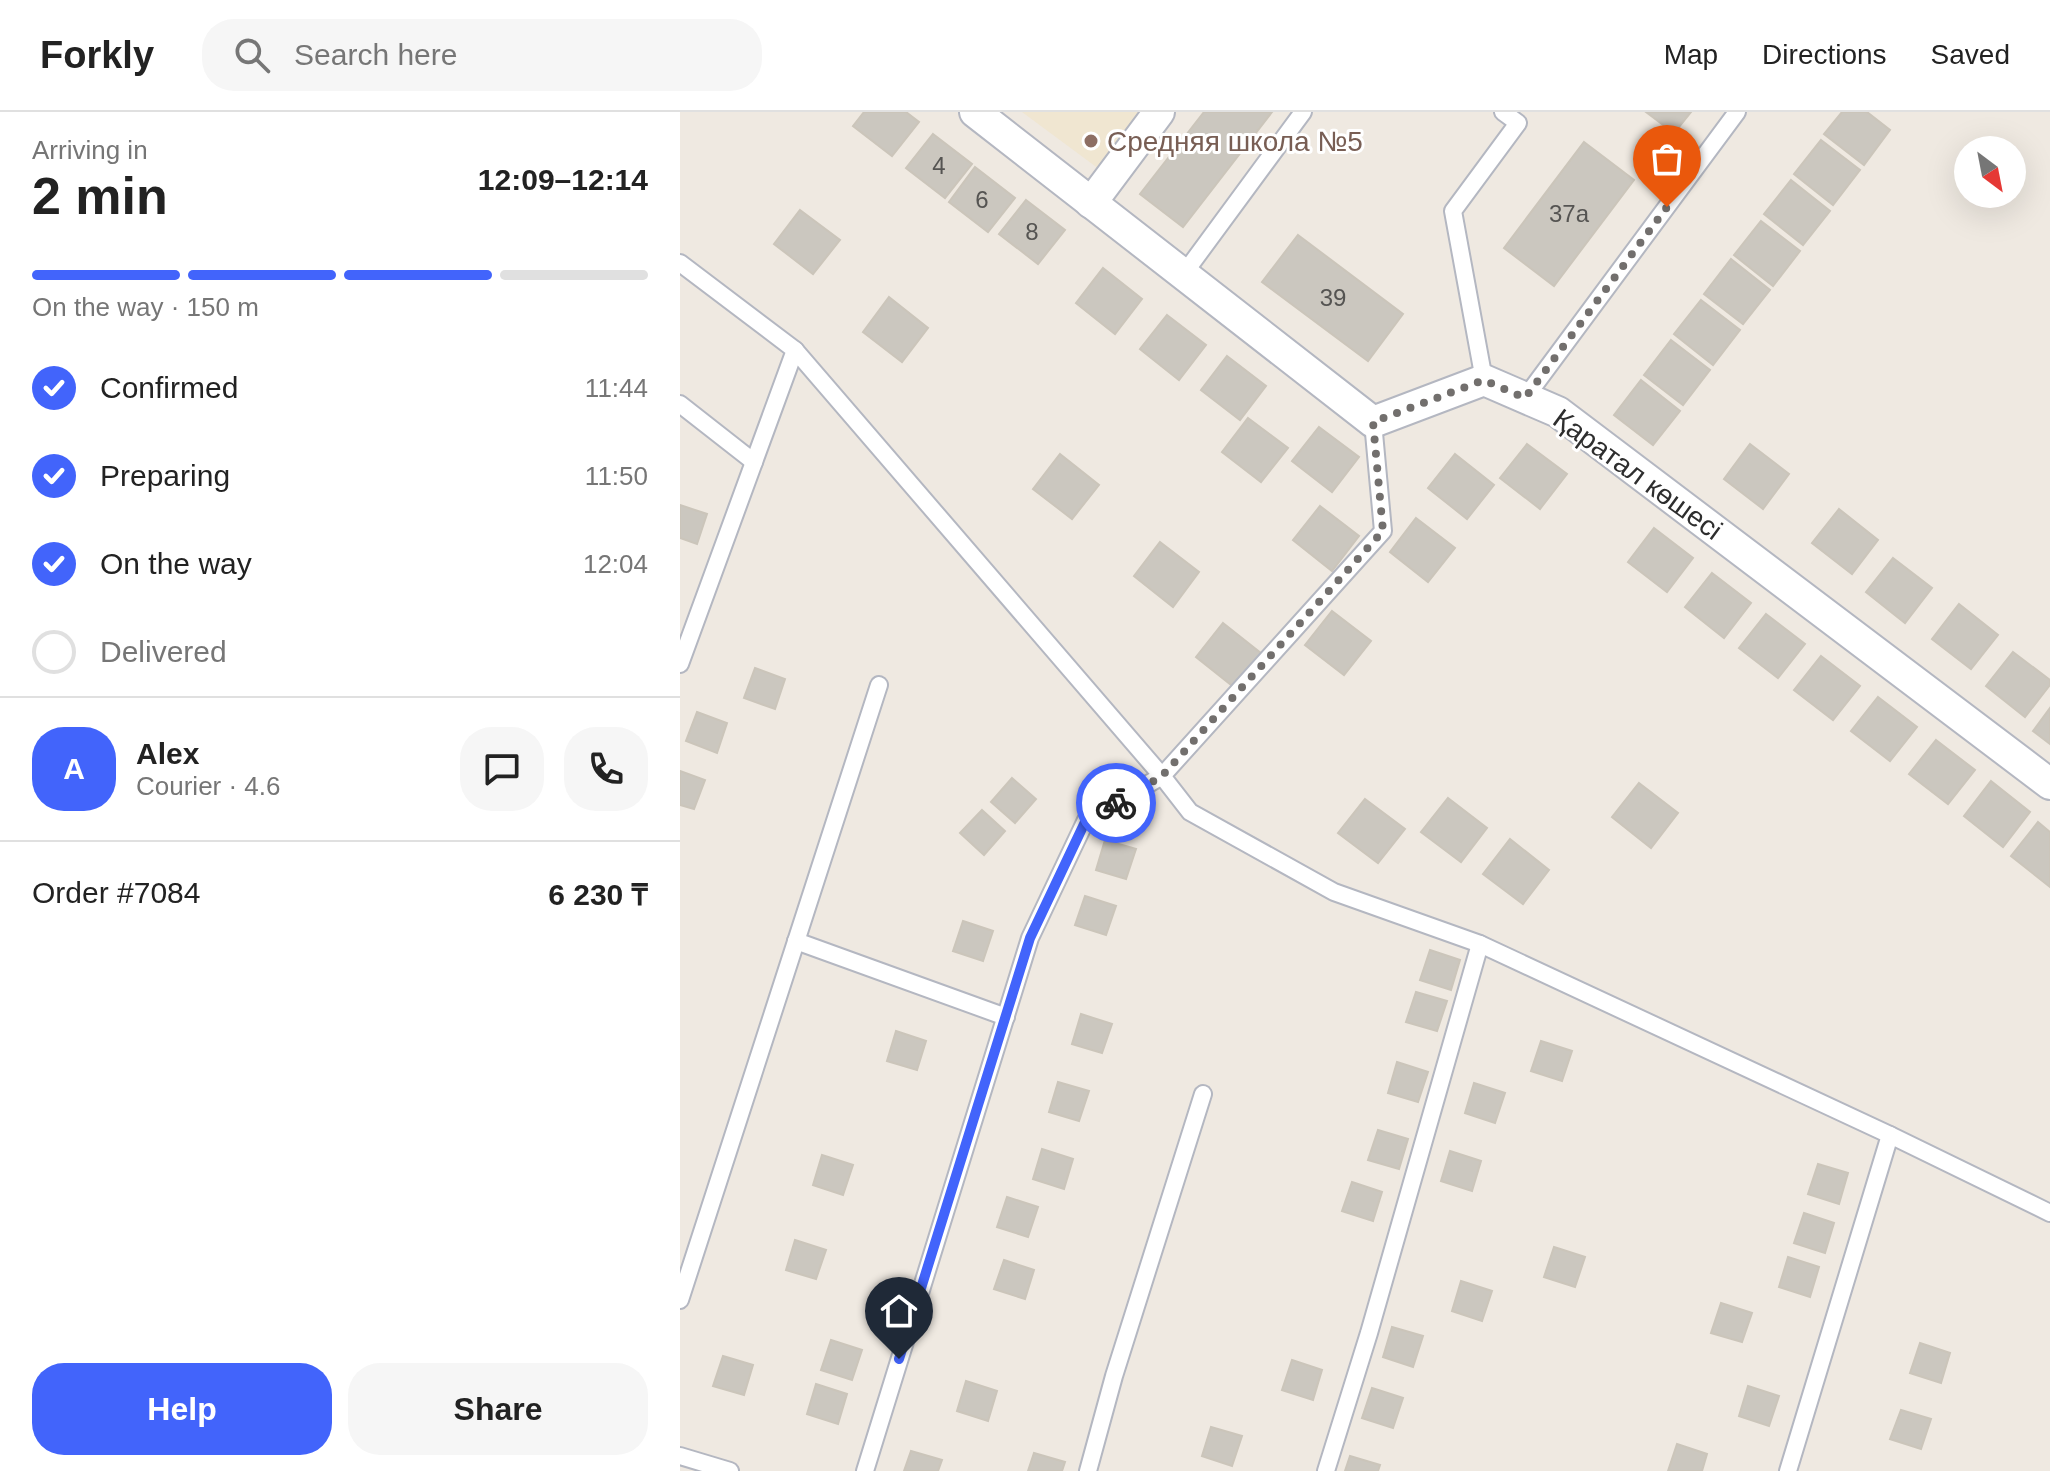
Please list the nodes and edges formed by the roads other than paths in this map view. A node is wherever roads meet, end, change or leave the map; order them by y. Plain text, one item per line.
1 (975, 112) edge
2 (1159, 112) edge
3 (1303, 112) edge
4 (1503, 112) edge
5 (1737, 112) edge
6 (1091, 203) junction
7 (680, 263) edge
8 (1183, 275) junction
9 (795, 350) junction
10 (1484, 380) junction
11 (1525, 398) junction
12 (680, 404) edge
13 (1373, 422) junction
14 (754, 462) junction
15 (680, 664) edge
16 (879, 685) dead end
17 (1162, 776) junction
18 (2050, 784) edge
19 (796, 941) junction
20 (1480, 944) junction
21 (1006, 1017) junction
22 (1203, 1094) dead end
23 (1890, 1135) junction
24 (2050, 1213) edge
25 (680, 1300) edge
26 (680, 1456) edge
27 (730, 1471) edge
28 (865, 1471) edge
29 (1088, 1471) edge
30 (1326, 1471) edge
31 (1788, 1471) edge

1 - 6 street
2 - 6 street
3 - 8 lane
4 - 10 lane
5 - 11 lane
6 - 8 street
7 - 9 lane
8 - 13 street
9 - 14 lane
9 - 17 lane
10 - 11 street, Қаратал көшесі
10 - 13 street
11 - 18 street, Қаратал көшесі
12 - 14 lane
13 - 17 lane
14 - 15 lane
16 - 19 lane
17 - 20 lane
17 - 21 lane
19 - 21 lane
19 - 25 lane
20 - 23 lane
20 - 30 lane
21 - 28 lane
22 - 29 lane
23 - 24 lane
23 - 31 lane
26 - 27 lane

